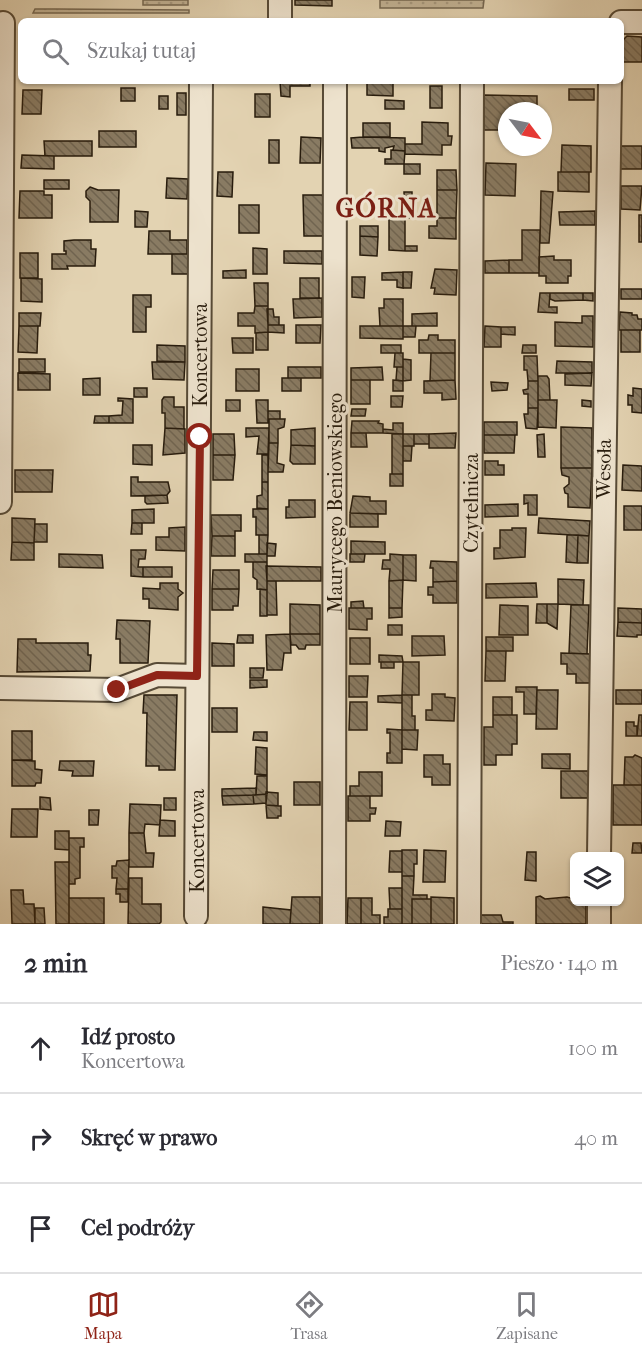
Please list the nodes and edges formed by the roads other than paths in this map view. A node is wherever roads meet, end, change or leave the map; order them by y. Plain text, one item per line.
1 (280, 0) edge
2 (280, 18) edge
3 (624, 22) edge
4 (642, 22) edge
5 (8, 23) edge
6 (201, 84) edge
7 (335, 84) edge
8 (472, 84) edge
9 (610, 84) edge
10 (8, 445) edge
11 (0, 502) edge
12 (197, 676) junction
13 (0, 688) edge
14 (599, 852) edge
15 (599, 906) edge
16 (196, 916) dead end
17 (334, 924) edge
18 (469, 924) edge
19 (599, 924) edge

1 - 2 street
3 - 4 street
5 - 10 street
6 - 12 street, Koncertowa
7 - 17 street, Maurycego Beniowskiego
8 - 18 street, Czytelnicza
9 - 14 street, Wesoła
10 - 11 street
12 - 13 street
12 - 16 street, Koncertowa
15 - 19 street

